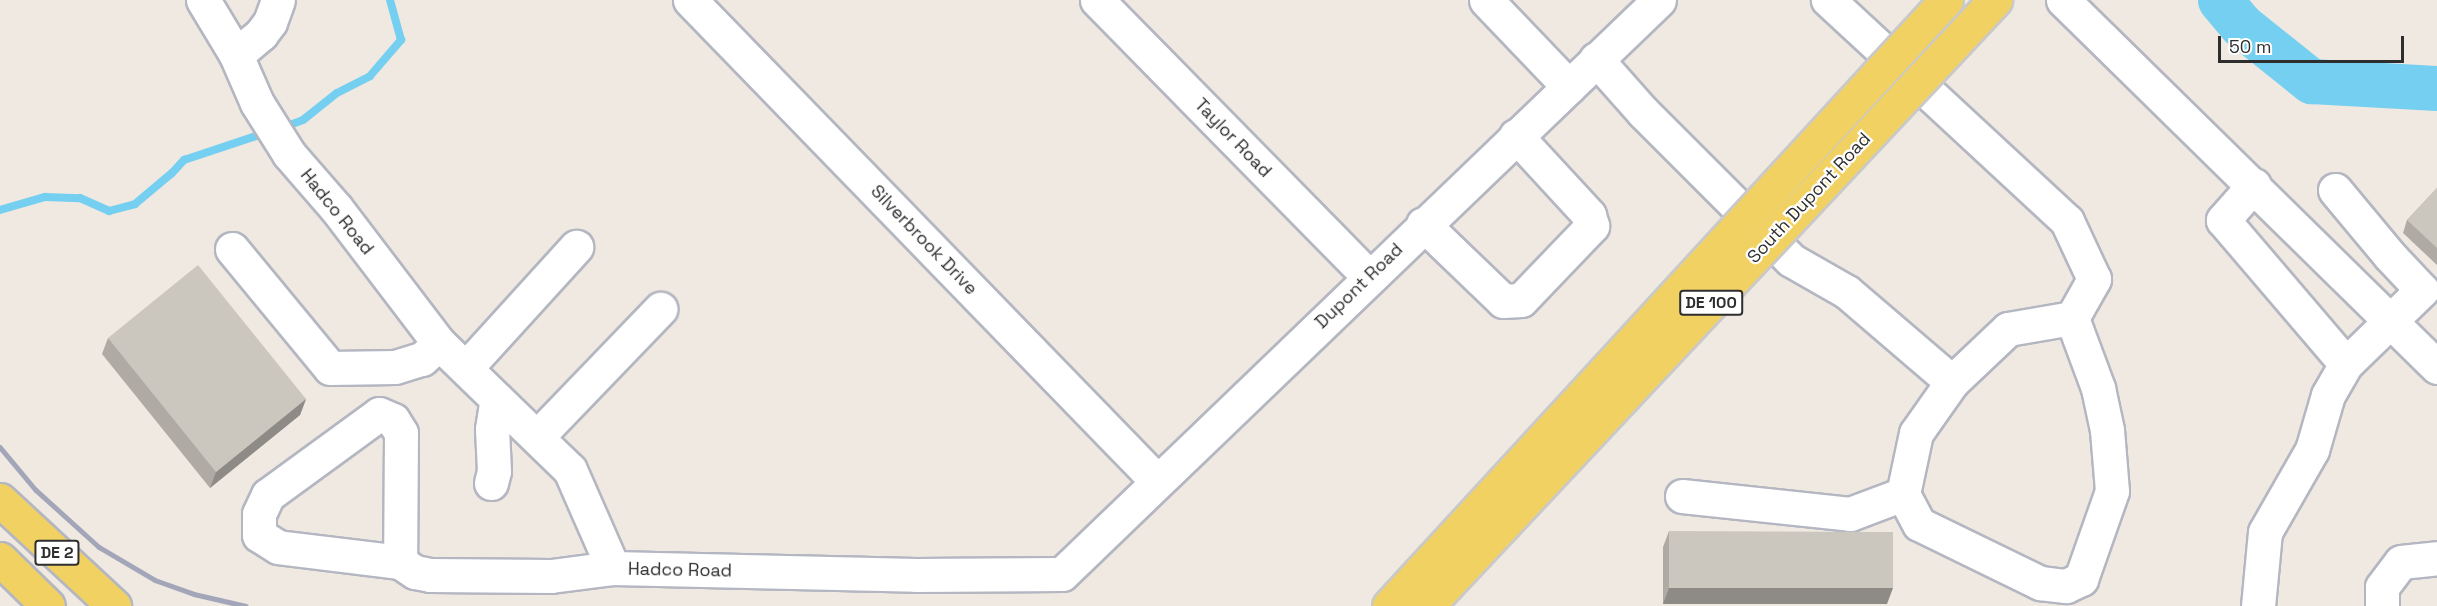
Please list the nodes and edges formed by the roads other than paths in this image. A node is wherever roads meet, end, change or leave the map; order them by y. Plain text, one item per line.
1 (203, 0) edge
2 (278, 0) edge
3 (690, 0) edge
4 (1097, 0) edge
5 (1486, 0) edge
6 (1659, 0) edge
7 (1828, 0) edge
8 (1946, 0) edge
9 (1995, 0) edge
10 (2063, 0) edge
11 (236, 55) junction
12 (1596, 59) junction
13 (1569, 87) junction
14 (1516, 136) junction
15 (2254, 185) junction
16 (2335, 190) dead end
17 (1424, 224) junction
18 (576, 247) dead end
19 (232, 249) dead end
20 (1369, 277) junction
21 (660, 309) dead end
22 (2072, 318) junction
23 (2392, 320) junction
24 (439, 343) junction
25 (2346, 364) junction
26 (2437, 367) edge
27 (466, 368) junction
28 (1952, 382) junction
29 (497, 399) junction
30 (537, 437) junction
31 (1157, 481) junction
32 (491, 483) dead end
33 (1903, 494) junction
34 (1682, 496) dead end
35 (0, 500) edge
36 (2437, 558) edge
37 (0, 559) edge
38 (400, 562) junction
39 (614, 568) junction
40 (1062, 574) joint
41 (48, 606) edge
42 (114, 606) edge
43 (1389, 606) edge
44 (1427, 606) edge
45 (2258, 606) edge
46 (2382, 606) edge

1 - 11 street, Hadco Road
2 - 11 street
3 - 31 street, Silverbrook Drive
4 - 20 street, Taylor Road
5 - 13 street
6 - 12 street, Dupont Road
7 - 22 street
8 - 43 main road, South Dupont Road / DE 100, bridge
9 - 44 main road, South Dupont Road / DE 100, bridge
10 - 15 street
11 - 24 street, Hadco Road
12 - 13 street, Dupont Road
12 - 28 street
13 - 14 street, Dupont Road
14 - 17 street, Dupont Road
14 - 17 street
15 - 23 street
15 - 25 street
16 - 23 street
17 - 20 street, Dupont Road
18 - 27 street
19 - 24 street
20 - 31 street, Dupont Road
21 - 30 street
22 - 28 street
22 - 33 street
23 - 25 street
23 - 26 street
24 - 27 street, Hadco Road
25 - 45 street
27 - 29 street, Hadco Road
28 - 33 street
29 - 30 street, Hadco Road
29 - 32 street
30 - 39 street, Hadco Road
31 - 40 street, Dupont Road
33 - 34 street
35 - 42 main road, DE 2
36 - 46 street
37 - 41 main road, DE 2
38 - 38 street
38 - 39 street
39 - 40 street, Hadco Road

